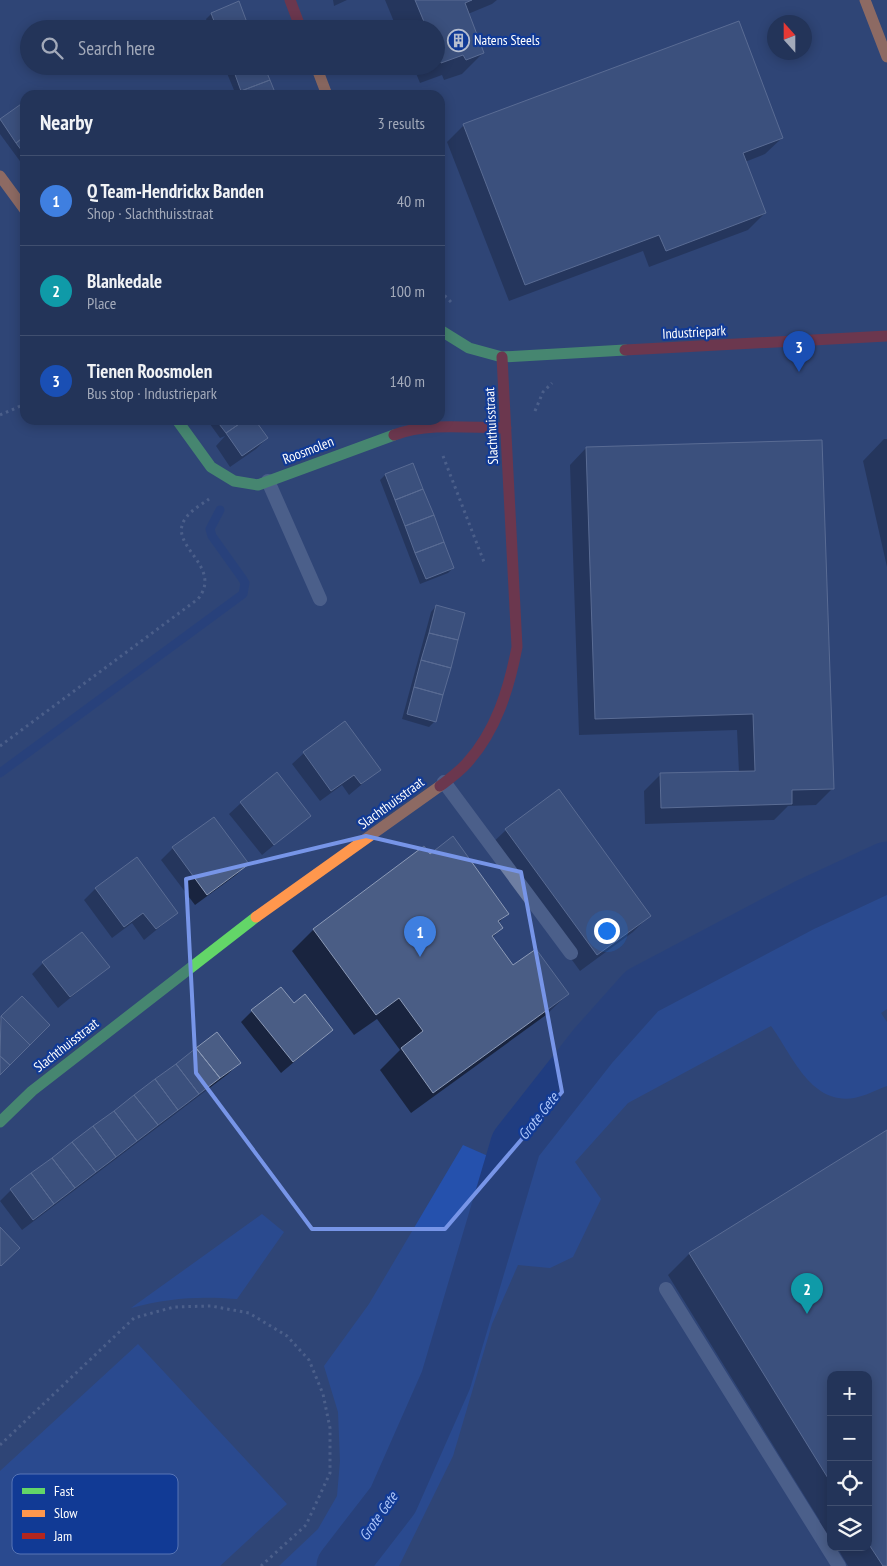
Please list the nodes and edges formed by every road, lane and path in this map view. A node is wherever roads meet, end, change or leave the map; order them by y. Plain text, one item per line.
1 (290, 0) edge
2 (865, 0) edge
3 (298, 20) edge
4 (887, 57) edge
5 (319, 75) edge
6 (325, 90) edge
7 (0, 176) edge
8 (20, 203) edge
9 (445, 333) edge
10 (887, 336) edge
11 (502, 357) junction
12 (554, 382) dead end
13 (20, 406) edge
14 (534, 414) dead end
15 (0, 415) edge
16 (181, 425) edge
17 (432, 427) junction
18 (506, 428) junction
19 (234, 481) junction
20 (268, 481) junction
21 (487, 570) dead end
22 (320, 599) dead end
23 (0, 746) edge
24 (444, 782) junction
25 (571, 953) dead end
26 (0, 1122) edge
27 (666, 1289) dead end
28 (0, 1445) edge
29 (261, 1566) edge
30 (839, 1566) edge

1 - 3 street
2 - 4 street
5 - 6 street
7 - 8 street
9 - 11 street, Industriepark
10 - 11 street, Industriepark
11 - 18 street, Slachthuisstraat
12 - 14 path
13 - 15 path
16 - 19 street, Roosmolen
17 - 18 street, Roosmolen
17 - 20 street, Roosmolen
17 - 21 path
18 - 24 street, Slachthuisstraat
19 - 20 street, Roosmolen
19 - 23 path
20 - 22 lane
24 - 25 lane
24 - 26 street, Slachthuisstraat
27 - 30 lane
28 - 29 path

